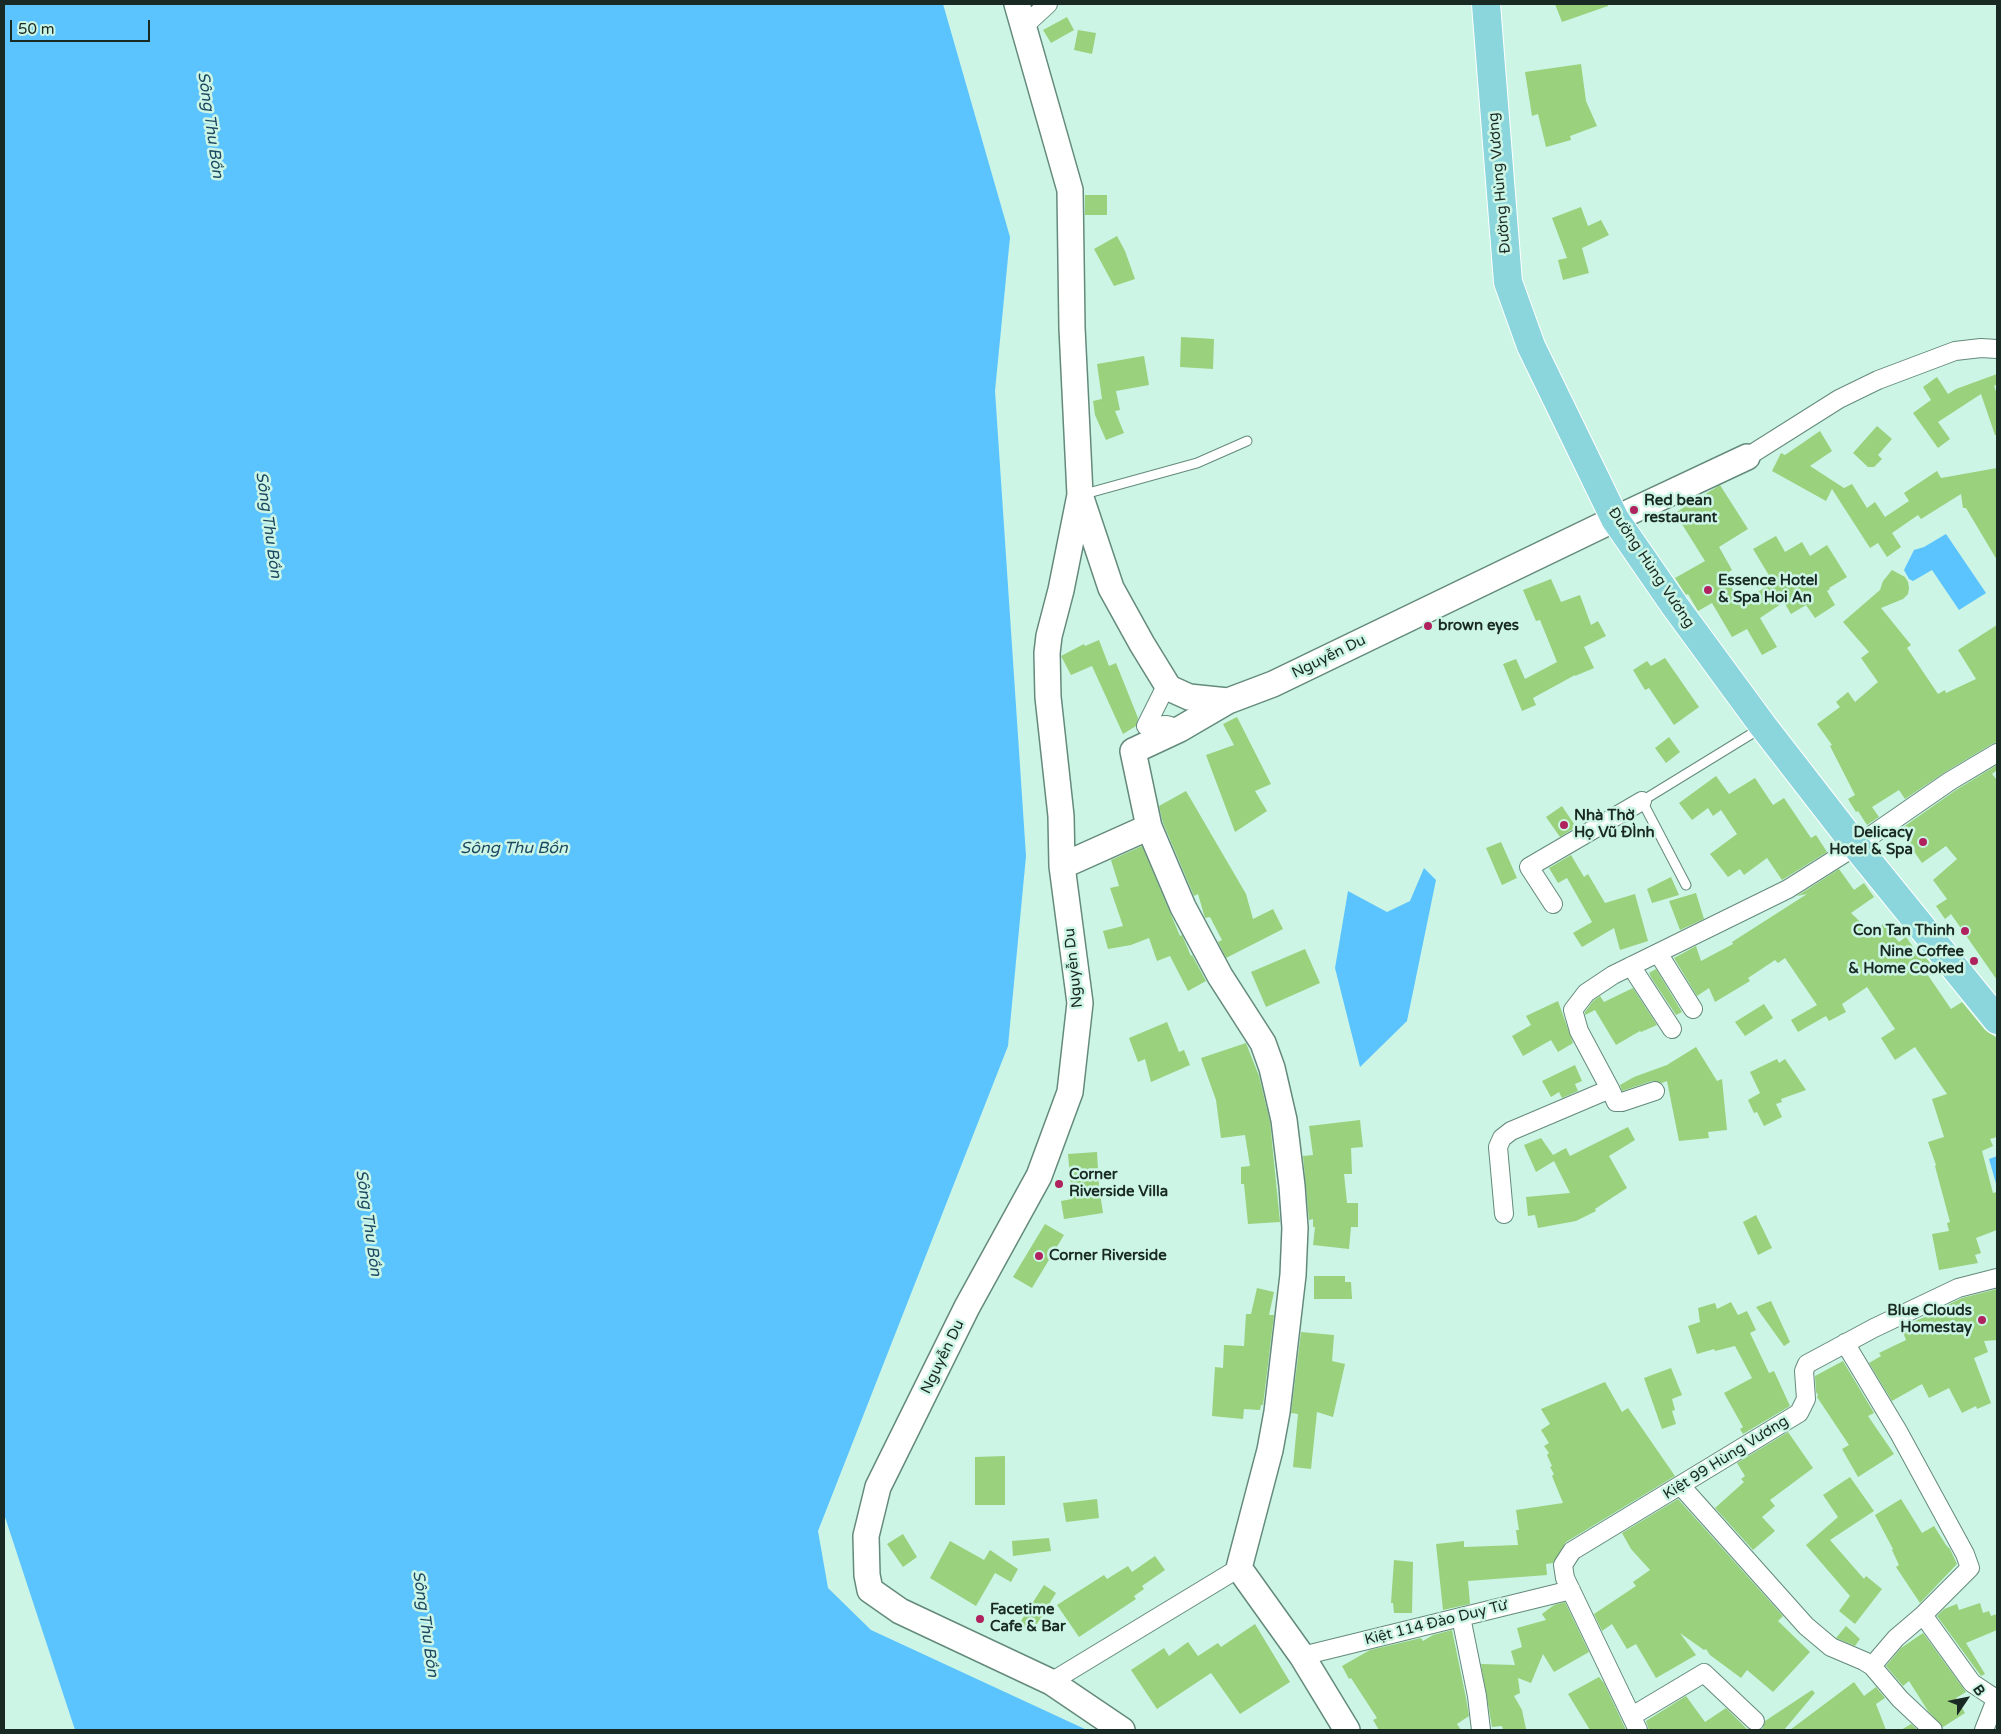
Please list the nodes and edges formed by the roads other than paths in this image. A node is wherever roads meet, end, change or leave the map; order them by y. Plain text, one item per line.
1 (1048, 4) edge
2 (1486, 4) edge
3 (1020, 15) edge
4 (1997, 349) edge
5 (1247, 442) dead end
6 (1747, 457) joint
7 (1080, 495) junction
8 (1615, 519) junction
9 (1167, 684) junction
10 (1228, 701) junction
11 (1763, 726) junction
12 (1180, 729) junction
13 (1997, 753) edge
14 (1642, 801) junction
15 (1149, 827) junction
16 (1856, 846) junction
17 (1062, 866) junction
18 (1686, 885) dead end
19 (1553, 904) dead end
20 (1658, 953) junction
21 (1631, 966) junction
22 (1693, 1009) dead end
23 (1997, 1020) edge
24 (1672, 1029) dead end
25 (1610, 1089) junction
26 (1655, 1091) dead end
27 (1504, 1214) dead end
28 (1997, 1278) edge
29 (1845, 1343) junction
30 (1681, 1486) junction
31 (1239, 1568) junction
32 (1571, 1590) junction
33 (1923, 1615) junction
34 (1461, 1617) junction
35 (1302, 1656) junction
36 (1872, 1666) junction
37 (1051, 1682) junction
38 (1997, 1698) edge
39 (1755, 1721) dead end
40 (1635, 1723) edge
41 (1122, 1730) edge
42 (1348, 1730) edge
43 (1481, 1730) edge
44 (1933, 1730) edge
45 (1984, 1730) edge

1 - 3 street
2 - 8 main road, Đường Hùng Vương
3 - 7 street
4 - 6 street
5 - 7 lane
6 - 8 street, Nguyễn Du
7 - 9 street
7 - 17 street
8 - 10 street, Nguyễn Du
8 - 11 main road, Đường Hùng Vương
9 - 10 street
9 - 12 street
10 - 12 street, Nguyễn Du
11 - 14 lane
11 - 16 main road, Đường Hùng Vương
12 - 15 street, Nguyễn Du
13 - 16 street
14 - 18 lane
14 - 19 street
15 - 17 street
15 - 31 street
16 - 20 street
16 - 23 main road, Đường Hùng Vương
17 - 37 street, Nguyễn Du
20 - 21 street
20 - 22 street
21 - 24 street
21 - 25 street
25 - 26 street
25 - 27 street
28 - 29 street, Kiệt 99 Hùng Vương
29 - 30 street, Kiệt 99 Hùng Vương
29 - 33 street
30 - 32 street, Kiệt 99 Hùng Vương
30 - 36 street
31 - 35 street
31 - 37 street
32 - 34 street, Kiệt 114 Đào Duy Từ
32 - 40 street
33 - 36 street
33 - 38 street
34 - 35 street, Kiệt 114 Đào Duy Từ
34 - 43 street
35 - 42 street
36 - 44 street
37 - 41 street, Nguyễn Du
38 - 45 street
39 - 40 street

